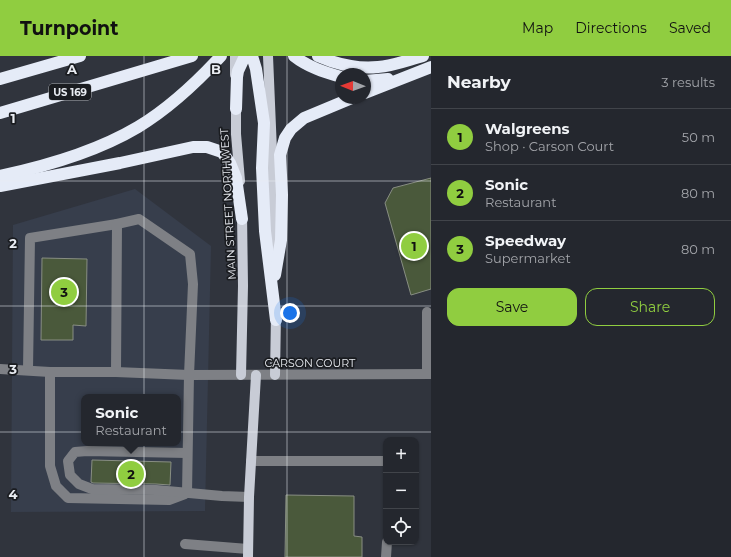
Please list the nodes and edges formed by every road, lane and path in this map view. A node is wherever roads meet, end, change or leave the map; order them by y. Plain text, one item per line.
1 (80, 56) edge
2 (192, 56) edge
3 (221, 56) edge
4 (235, 56) edge
5 (245, 56) edge
6 (252, 56) edge
7 (268, 56) edge
8 (294, 56) edge
9 (318, 56) edge
10 (423, 56) edge
11 (431, 67) edge
12 (335, 75) edge
13 (401, 78) junction
14 (0, 79) edge
15 (371, 80) edge
16 (371, 90) edge
17 (338, 104) edge
18 (236, 109) junction
19 (0, 113) edge
20 (0, 176) edge
21 (0, 186) edge
22 (242, 219) junction
23 (117, 224) junction
24 (275, 275) junction
25 (427, 312) dead end
26 (276, 320) junction
27 (0, 369) edge
28 (28, 370) junction
29 (50, 372) junction
30 (116, 372) junction
31 (429, 374) edge
32 (189, 375) junction
33 (241, 375) junction
34 (256, 375) junction
35 (275, 375) junction
36 (187, 453) junction
37 (383, 461) edge
38 (251, 462) junction
39 (187, 494) junction
40 (249, 497) junction
41 (185, 544) dead end
42 (387, 545) edge
43 (248, 553) edge
44 (386, 557) edge

1 - 14 highway
2 - 19 highway, US 169
3 - 20 highway
4 - 18 main road, MAIN STREET NORTHWEST
5 - 18 highway
6 - 26 highway
7 - 24 main road
8 - 12 highway
9 - 10 highway
11 - 13 highway
13 - 15 highway
13 - 16 highway
17 - 24 highway
18 - 22 main road, MAIN STREET NORTHWEST
21 - 22 highway
22 - 33 main road, MAIN STREET NORTHWEST
23 - 28 street
23 - 30 street
23 - 32 street
24 - 26 main road
25 - 31 street
26 - 35 main road
27 - 28 street, CARSON COURT
28 - 29 street, CARSON COURT
29 - 30 street, CARSON COURT
29 - 39 street
30 - 32 street, CARSON COURT
31 - 35 street, CARSON COURT
32 - 33 street, CARSON COURT
32 - 36 street
33 - 34 street, CARSON COURT
34 - 35 street, CARSON COURT
34 - 38 main road
36 - 39 street
36 - 39 street
37 - 38 street
38 - 40 main road
39 - 40 street
40 - 43 main road
41 - 43 street
42 - 44 street

